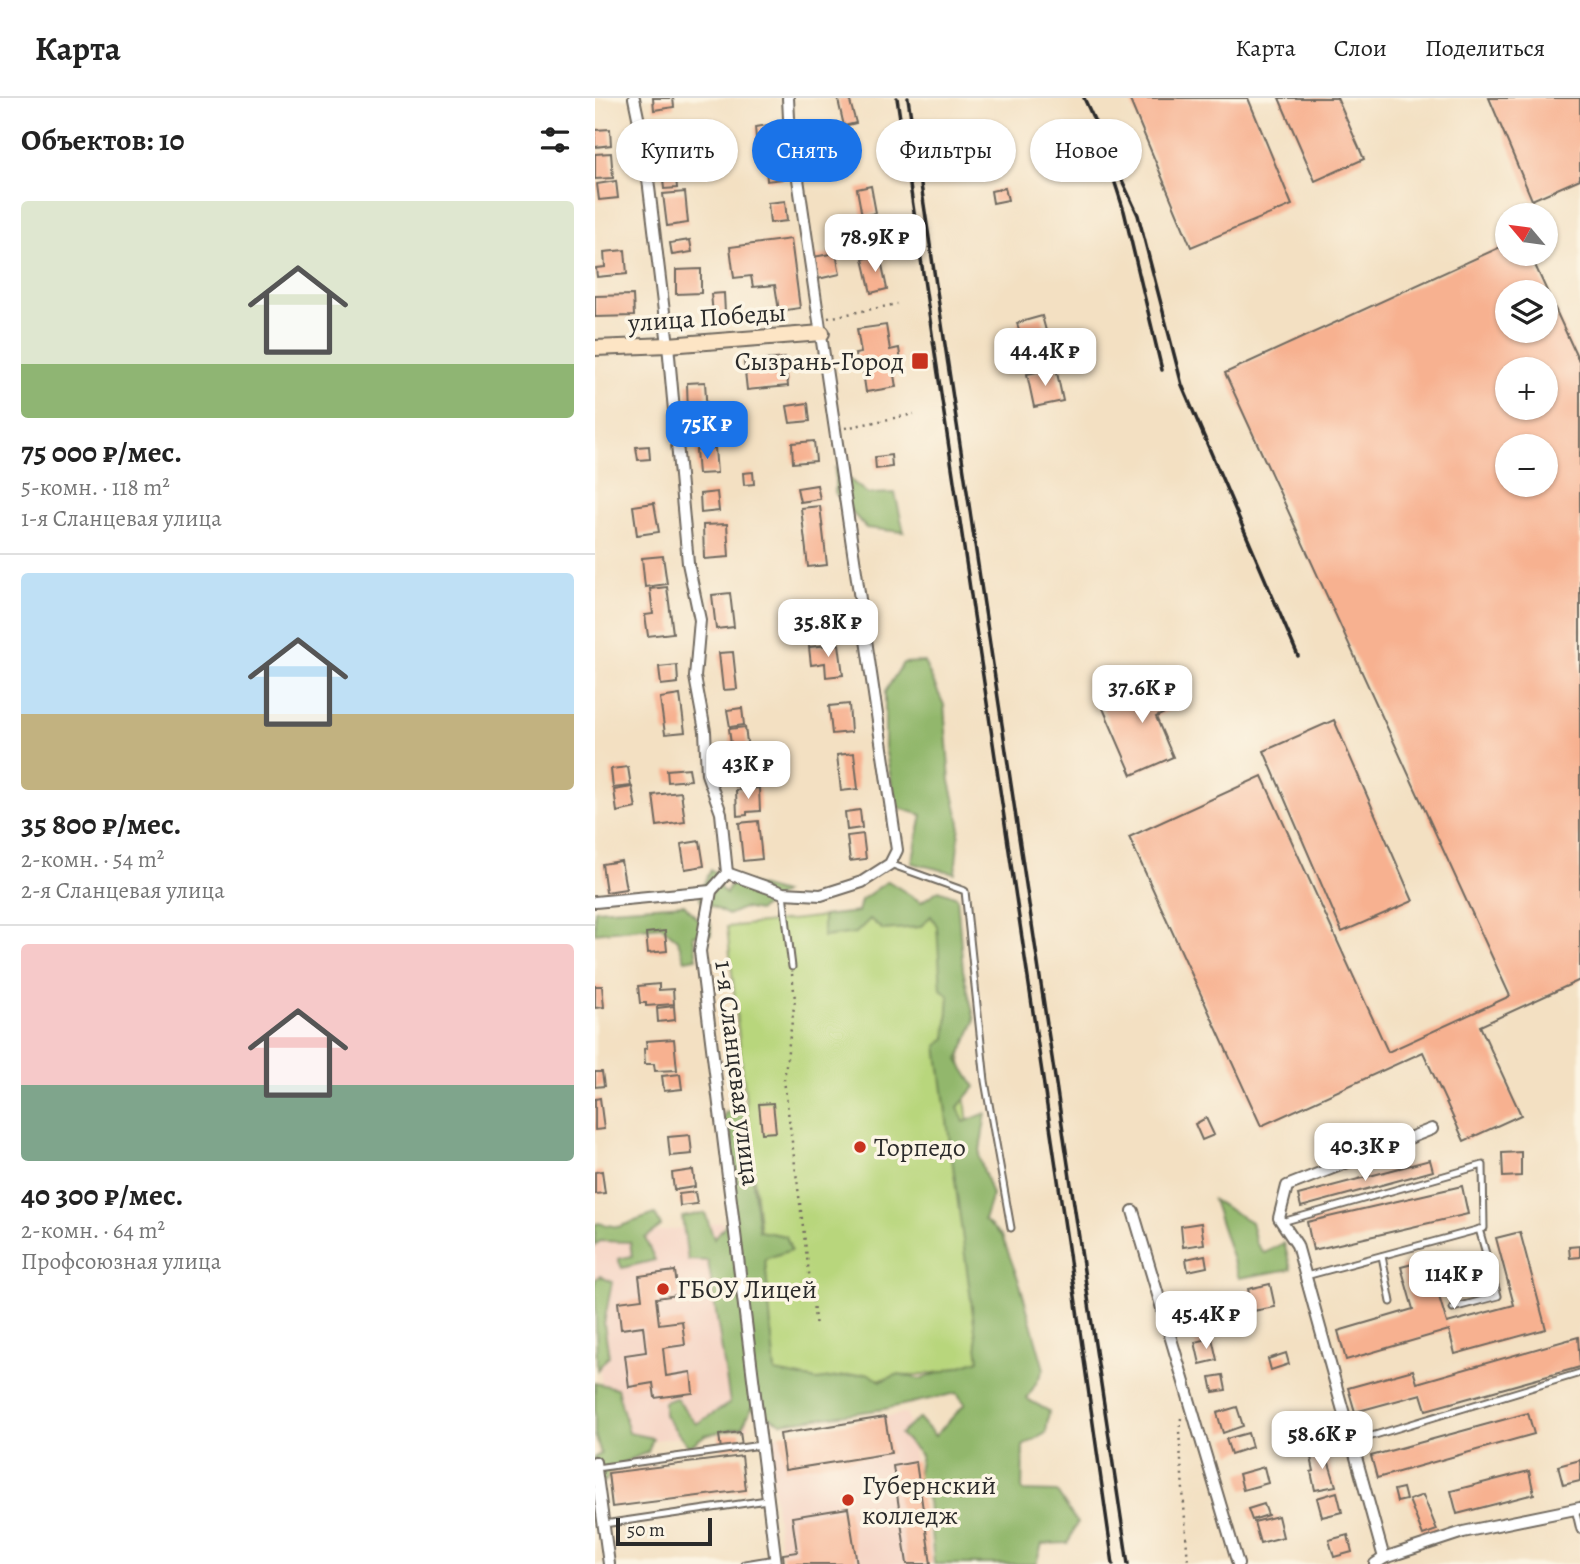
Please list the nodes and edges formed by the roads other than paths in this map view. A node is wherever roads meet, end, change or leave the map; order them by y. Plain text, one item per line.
1 (634, 98) edge
2 (788, 98) edge
3 (821, 326) junction
4 (668, 345) junction
5 (595, 348) edge
6 (890, 864) junction
7 (727, 873) junction
8 (711, 891) junction
9 (783, 893) junction
10 (595, 902) edge
11 (792, 967) road end
12 (1432, 1129) dead end
13 (1133, 1211) dead end
14 (1282, 1222) junction
15 (1011, 1228) dead end
16 (1479, 1229) junction
17 (1382, 1256) junction
18 (1306, 1276) junction
19 (1391, 1302) dead end
20 (1453, 1308) dead end
21 (1580, 1373) edge
22 (1352, 1442) junction
23 (761, 1445) junction
24 (595, 1462) edge
25 (596, 1468) edge
26 (768, 1500) junction
27 (1577, 1508) edge
28 (604, 1524) junction
29 (1580, 1530) edge
30 (1380, 1561) edge
31 (776, 1562) edge
32 (609, 1564) edge
33 (745, 1564) edge
34 (1238, 1564) edge

1 - 4 street
2 - 3 street
3 - 4 street, улица Победы
3 - 6 street
4 - 5 street, улица Победы
4 - 7 street
6 - 9 street
6 - 15 lane
7 - 8 street
7 - 9 street
8 - 10 street
8 - 23 street, 1-я Сланцевая улица
9 - 11 lane
12 - 14 street
13 - 34 street
14 - 16 lane
14 - 18 street
16 - 17 lane
16 - 20 lane
17 - 18 lane
17 - 19 lane
18 - 22 street
21 - 22 lane
22 - 30 street
23 - 25 lane
23 - 26 street, 1-я Сланцевая улица
24 - 25 street
25 - 28 street
26 - 28 lane
26 - 31 street, 1-я Сланцевая улица
27 - 29 lane
27 - 30 street
28 - 32 street
31 - 33 lane

